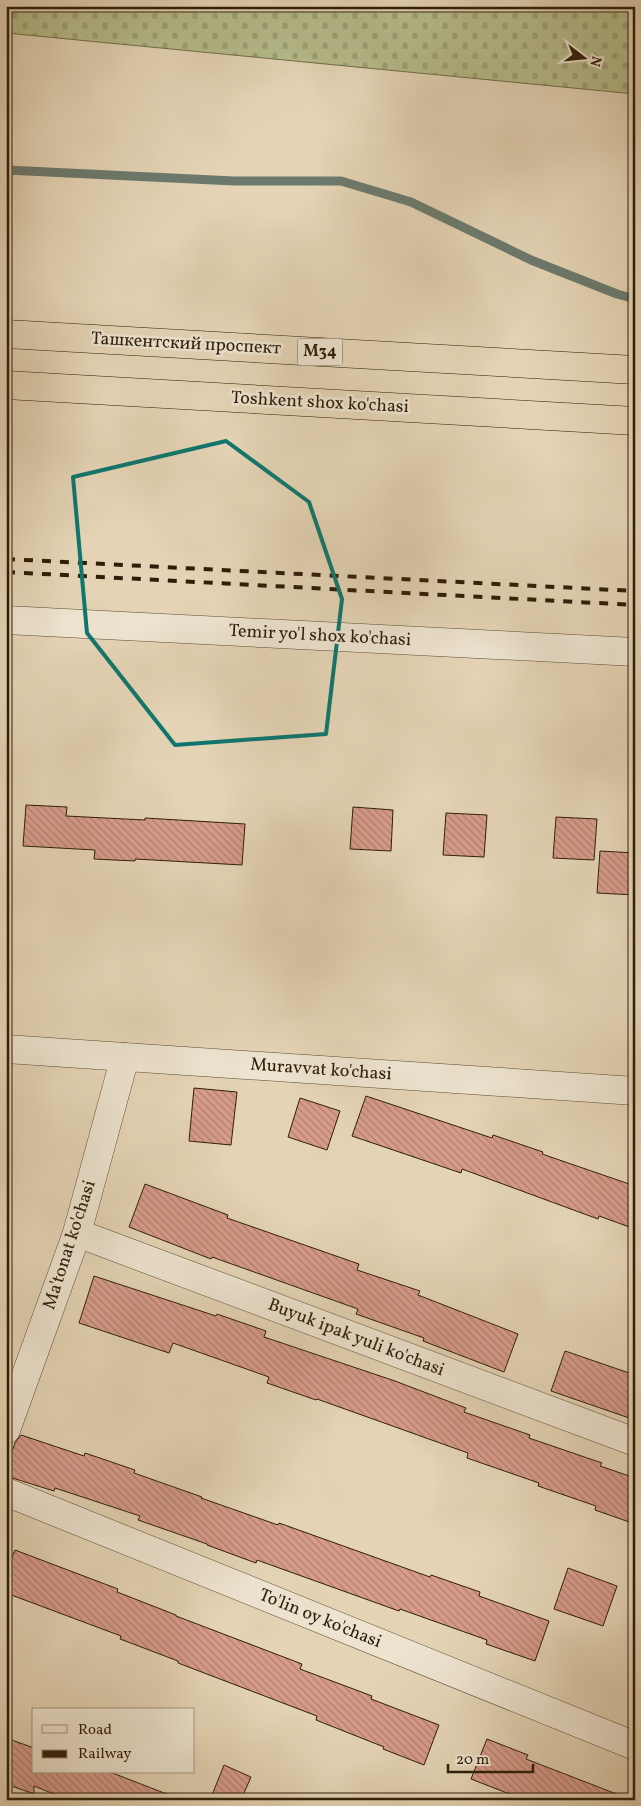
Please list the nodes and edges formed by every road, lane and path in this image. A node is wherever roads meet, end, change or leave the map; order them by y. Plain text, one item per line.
1 (6, 334) edge
2 (635, 370) edge
3 (6, 386) edge
4 (635, 421) edge
5 (6, 620) edge
6 (635, 652) edge
7 (6, 1049) edge
8 (125, 1057) junction
9 (635, 1091) edge
10 (77, 1233) junction
11 (6, 1430) edge
12 (635, 1442) edge
13 (6, 1492) edge
14 (635, 1746) edge

1 - 2 highway, Ташкентский проспект / M34
3 - 4 highway, Toshkent shox ko'chasi
5 - 6 street, Temir yo'l shox ko'chasi
7 - 8 street, Muravvat ko'chasi
8 - 9 street, Muravvat ko'chasi
8 - 10 street, Ma'tonat ko'chasi
10 - 11 street, Ma'tonat ko'chasi
10 - 12 street, Buyuk ipak yuli ko'chasi
13 - 14 street, To'lin oy ko'chasi

